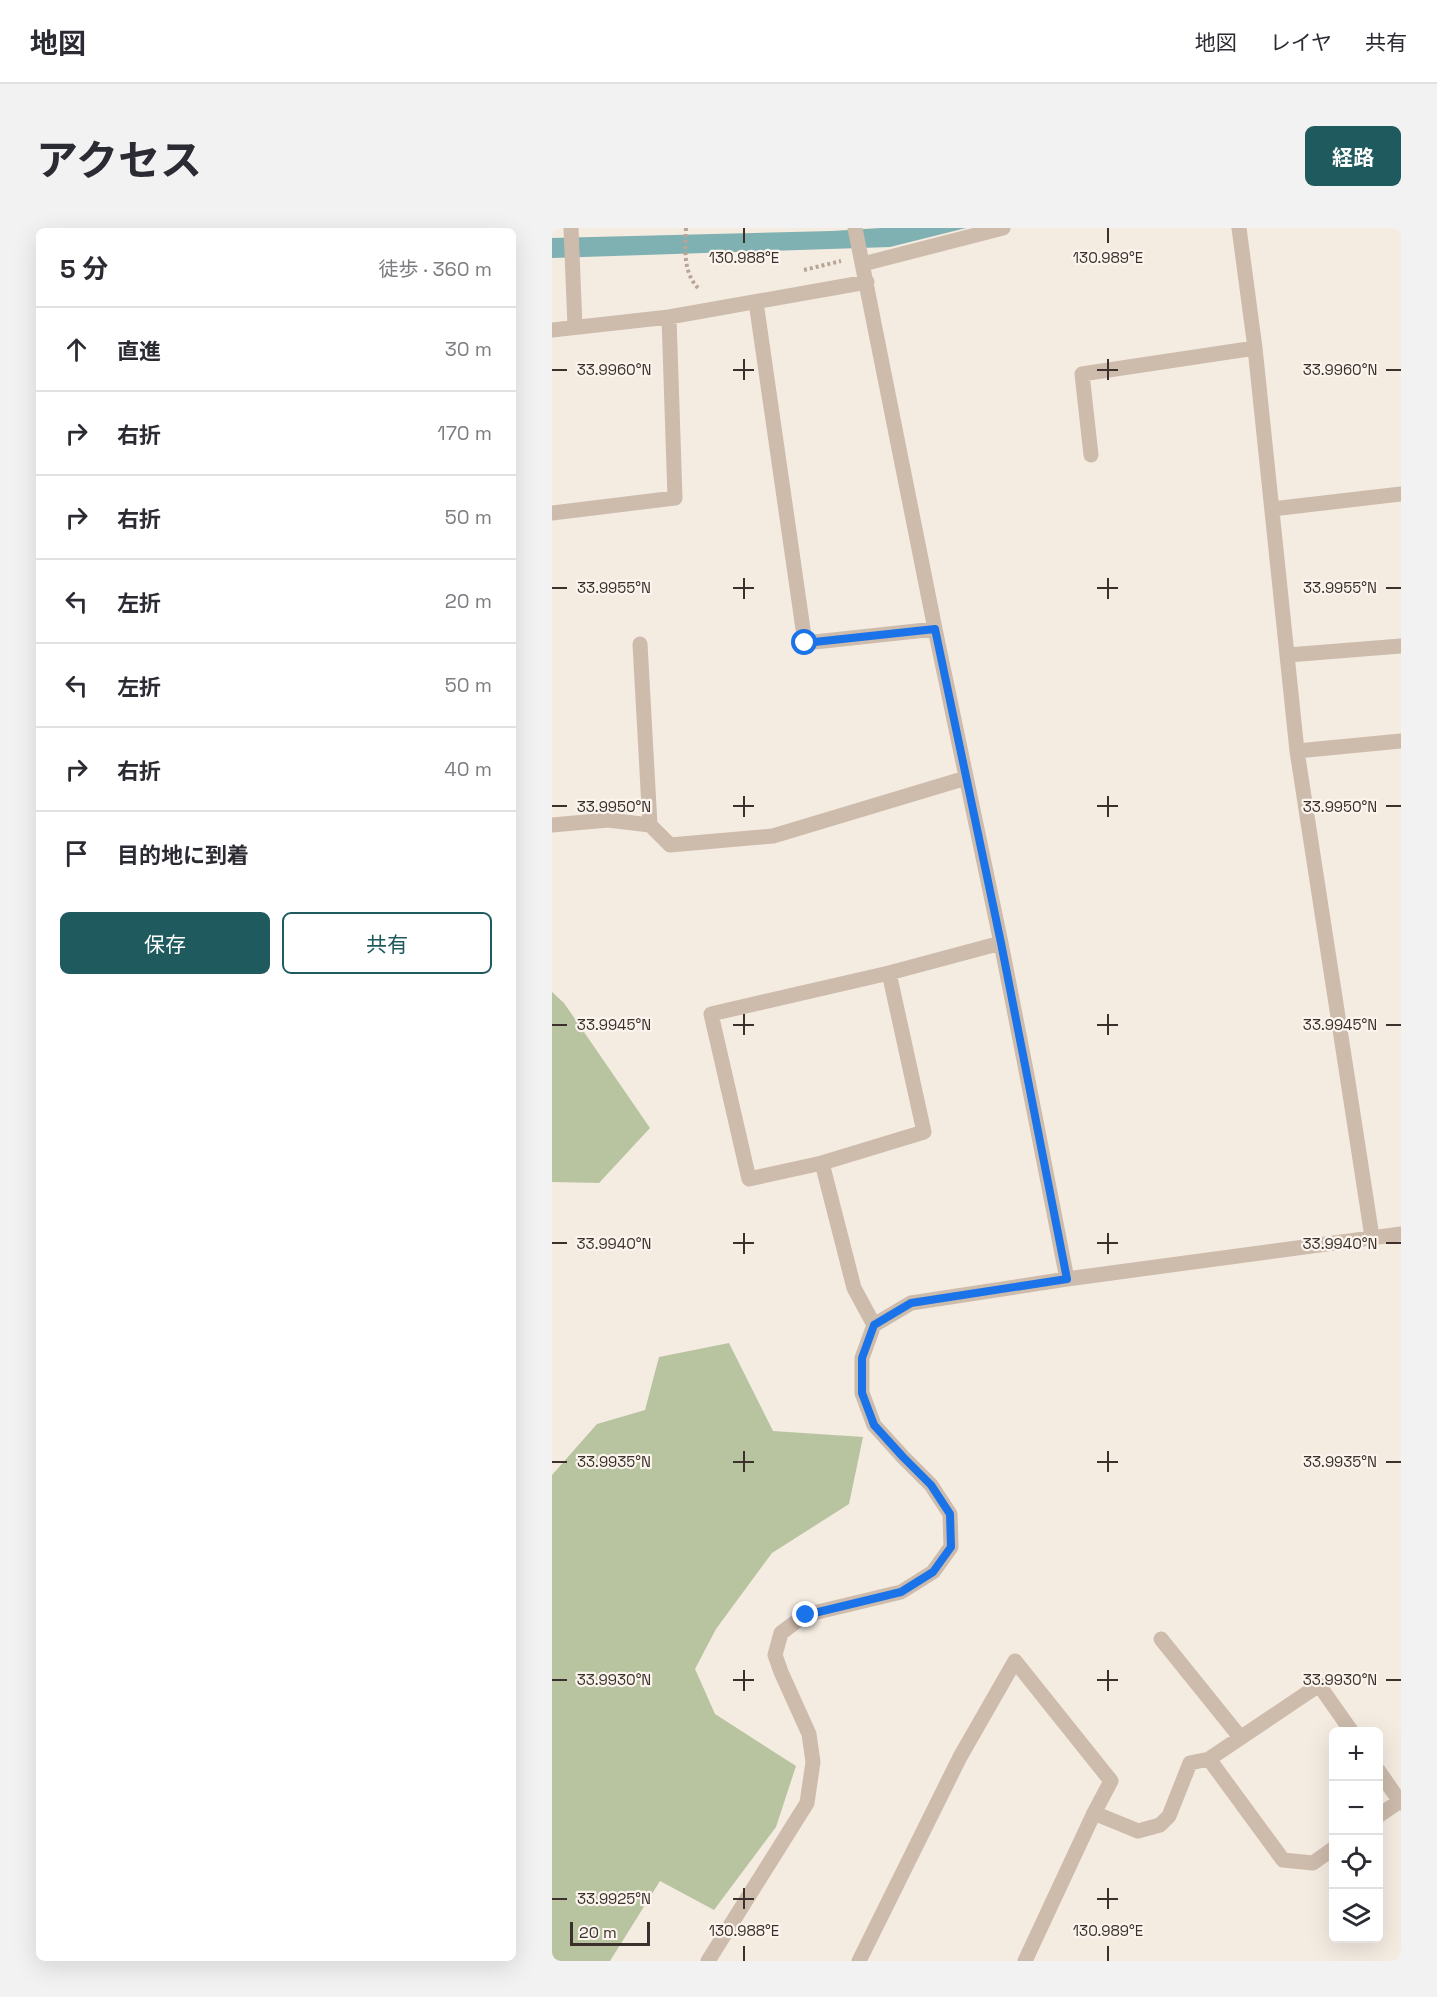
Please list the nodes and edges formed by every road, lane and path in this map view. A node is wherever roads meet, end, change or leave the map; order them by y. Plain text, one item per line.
1 (855, 228) edge
2 (1003, 228) edge
3 (1239, 228) edge
4 (685, 230) edge
5 (571, 231) edge
6 (862, 257) junction
7 (794, 272) dead end
8 (867, 282) junction
9 (708, 288) dead end
10 (756, 302) junction
11 (669, 317) junction
12 (575, 327) junction
13 (552, 330) edge
14 (1255, 348) junction
15 (1091, 455) dead end
16 (1401, 494) edge
17 (1272, 509) junction
18 (552, 513) edge
19 (935, 629) junction
20 (640, 644) dead end
21 (1401, 646) edge
22 (1288, 655) junction
23 (1401, 741) edge
24 (1298, 751) junction
25 (966, 778) junction
26 (552, 825) edge
27 (650, 825) junction
28 (1001, 943) junction
29 (889, 973) junction
30 (822, 1163) junction
31 (1401, 1234) edge
32 (1372, 1237) junction
33 (1067, 1279) junction
34 (874, 1325) junction
35 (1161, 1639) dead end
36 (1349, 1727) edge
37 (1240, 1737) junction
38 (1209, 1759) junction
39 (1383, 1777) edge
40 (1400, 1802) edge
41 (1094, 1813) junction
42 (1383, 1813) edge
43 (1329, 1852) edge
44 (708, 1961) edge
45 (859, 1961) edge
46 (1025, 1961) edge

1 - 6 street
2 - 6 street
3 - 14 street
4 - 9 path
5 - 12 street
6 - 7 path
6 - 8 street
8 - 10 street
8 - 19 street
10 - 11 street
10 - 19 street
11 - 12 street
11 - 18 street
12 - 13 street
14 - 15 street
14 - 17 street
16 - 17 street
17 - 22 street
19 - 25 street
20 - 27 street
21 - 22 street
22 - 24 street
23 - 24 street
24 - 32 street
25 - 27 street
25 - 28 street
26 - 27 street
28 - 29 street
28 - 33 street
29 - 30 street
29 - 30 street
30 - 34 street
31 - 32 street
32 - 33 street
33 - 34 street
34 - 44 street
35 - 37 street
36 - 37 street
37 - 38 street
38 - 41 street
38 - 43 street
39 - 40 street
40 - 42 street
41 - 45 street
41 - 46 street

